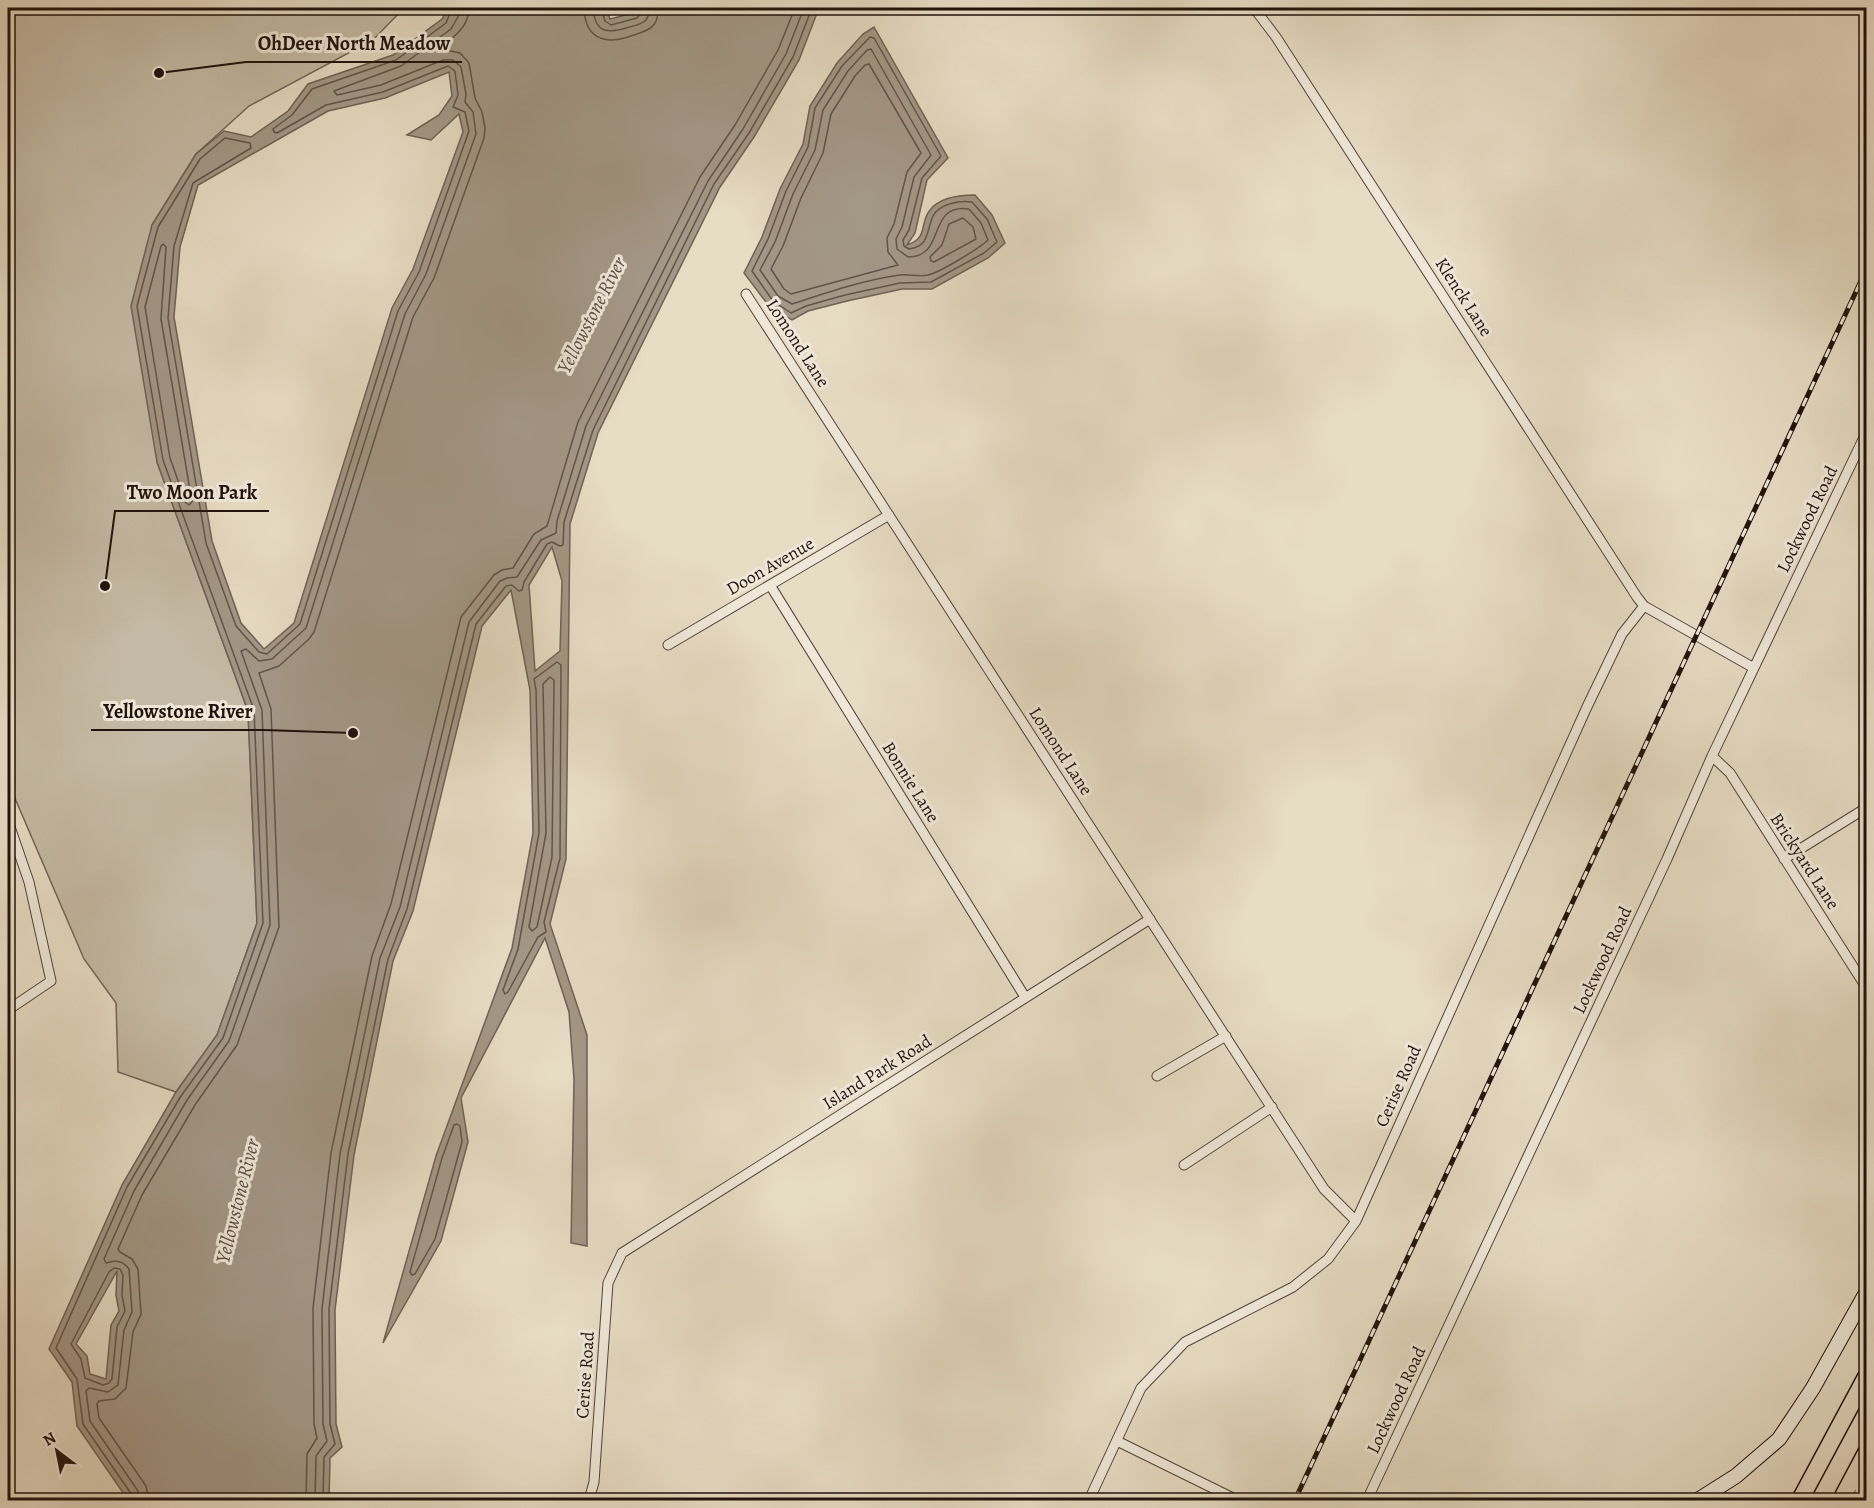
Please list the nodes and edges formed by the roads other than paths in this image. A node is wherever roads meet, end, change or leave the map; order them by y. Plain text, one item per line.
1 (1254, 8) edge
2 (746, 294) dead end
3 (1866, 433) edge
4 (889, 515) junction
5 (770, 585) junction
6 (1644, 606) junction
7 (668, 645) dead end
8 (1754, 668) junction
9 (1712, 756) junction
10 (1866, 808) edge
11 (8, 821) edge
12 (1784, 859) junction
13 (1150, 919) junction
14 (1866, 987) edge
15 (1025, 997) junction
16 (8, 1010) edge
17 (1226, 1036) junction
18 (1157, 1076) dead end
19 (1272, 1107) junction
20 (1184, 1165) dead end
21 (1356, 1221) junction
22 (622, 1253) joint
23 (1866, 1293) edge
24 (1866, 1377) edge
25 (1117, 1441) junction
26 (1866, 1453) edge
27 (1866, 1484) edge
28 (589, 1500) edge
29 (1089, 1500) edge
30 (1237, 1500) edge
31 (1367, 1500) edge
32 (1698, 1500) edge
33 (1798, 1500) edge
34 (1841, 1500) edge
35 (1861, 1500) edge

1 - 6 street, Klenck Lane
2 - 4 street, Lomond Lane
3 - 8 street, Lockwood Road
4 - 5 street, Doon Avenue
4 - 13 street, Lomond Lane
5 - 7 street, Doon Avenue
5 - 15 street, Bonnie Lane
6 - 8 street
6 - 21 street, Cerise Road
8 - 9 street, Lockwood Road
9 - 12 street, Brickyard Lane
9 - 31 street, Lockwood Road
10 - 12 street
11 - 16 street
12 - 14 street, Brickyard Lane
13 - 15 street, Island Park Road
13 - 17 street, Lomond Lane
15 - 22 street, Island Park Road
17 - 18 street
17 - 19 street, Lomond Lane
19 - 20 street
19 - 21 street, Lomond Lane
21 - 25 street, Cerise Road
22 - 28 street, Cerise Road
23 - 32 street
24 - 33 highway
25 - 29 street, Cerise Road
25 - 30 street
26 - 34 highway
27 - 35 highway

